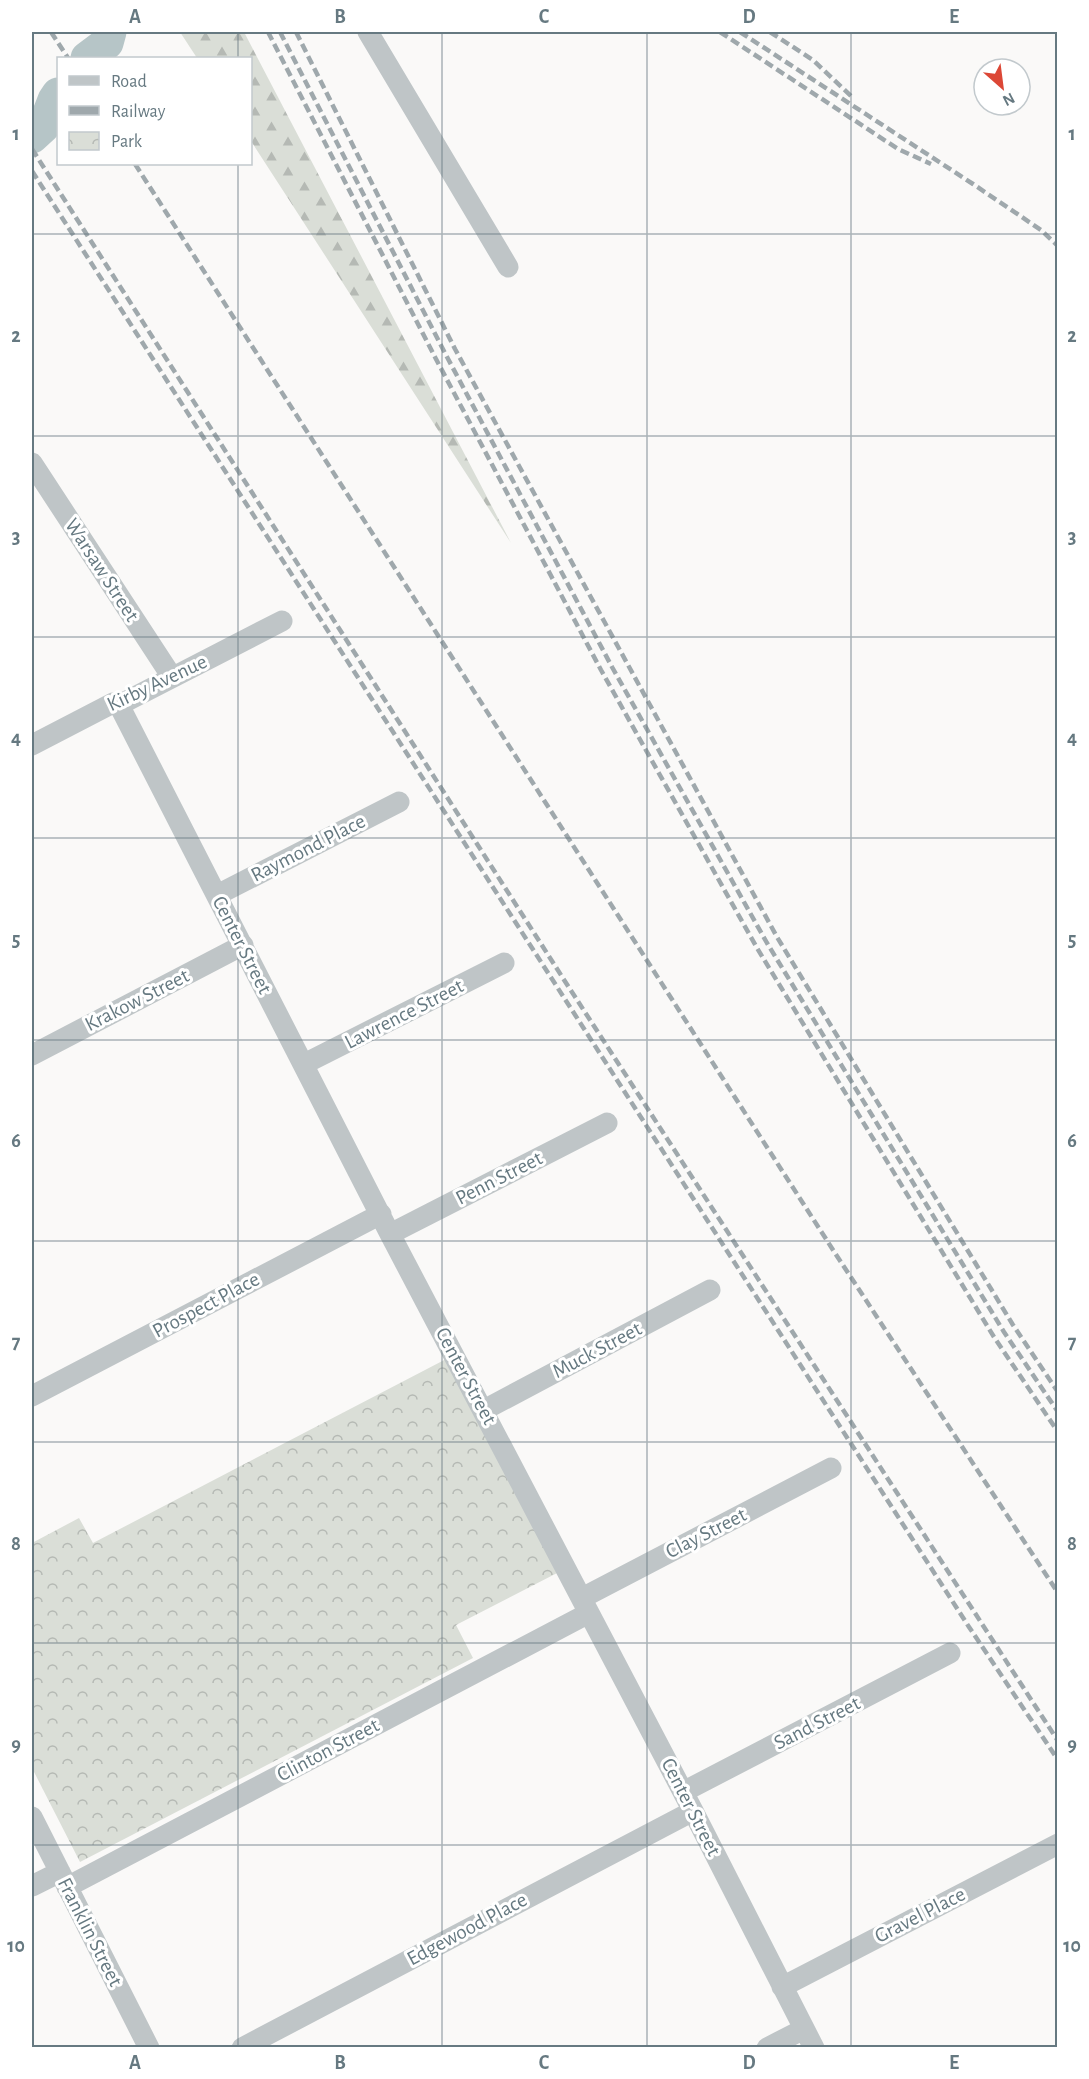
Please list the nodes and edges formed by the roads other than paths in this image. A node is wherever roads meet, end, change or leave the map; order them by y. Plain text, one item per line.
1 (368, 32) edge
2 (508, 267) dead end
3 (33, 468) edge
4 (282, 621) dead end
5 (172, 677) junction
6 (119, 705) junction
7 (32, 745) edge
8 (399, 801) dead end
9 (217, 895) junction
10 (243, 945) junction
11 (504, 963) dead end
12 (32, 1055) edge
13 (304, 1064) junction
14 (607, 1123) dead end
15 (381, 1214) junction
16 (390, 1234) junction
17 (710, 1290) dead end
18 (32, 1396) edge
19 (484, 1410) junction
20 (831, 1468) dead end
21 (586, 1605) junction
22 (950, 1653) dead end
23 (683, 1792) junction
24 (693, 1811) junction
25 (32, 1817) edge
26 (1058, 1844) edge
27 (64, 1879) junction
28 (32, 1886) edge
29 (783, 1987) junction
30 (804, 2028) junction
31 (149, 2048) edge
32 (242, 2048) edge
33 (767, 2048) edge
34 (814, 2048) edge

1 - 2 street
3 - 5 street, Warsaw Street
4 - 5 street, Kirby Avenue
5 - 6 street, Kirby Avenue
6 - 7 street, Kirby Avenue
6 - 9 street, Center Street
8 - 9 street, Raymond Place
9 - 10 street, Center Street
10 - 12 street, Krakow Street
10 - 13 street, Center Street
11 - 13 street, Lawrence Street
13 - 15 street, Center Street
14 - 16 street, Penn Street
15 - 16 street, Center Street
15 - 18 street, Prospect Place
16 - 19 street, Center Street
17 - 19 street, Muck Street
19 - 21 street, Center Street
20 - 21 street, Clay Street
21 - 23 street, Center Street
21 - 27 street, Clinton Street
22 - 23 street, Sand Street
23 - 24 street, Center Street
24 - 29 street, Center Street
24 - 32 street, Edgewood Place
25 - 27 street, Franklin Street
26 - 29 street, Gravel Place
27 - 28 street, Clinton Street
27 - 31 street, Franklin Street
29 - 30 street, Center Street
30 - 33 street
30 - 34 street, Center Street

